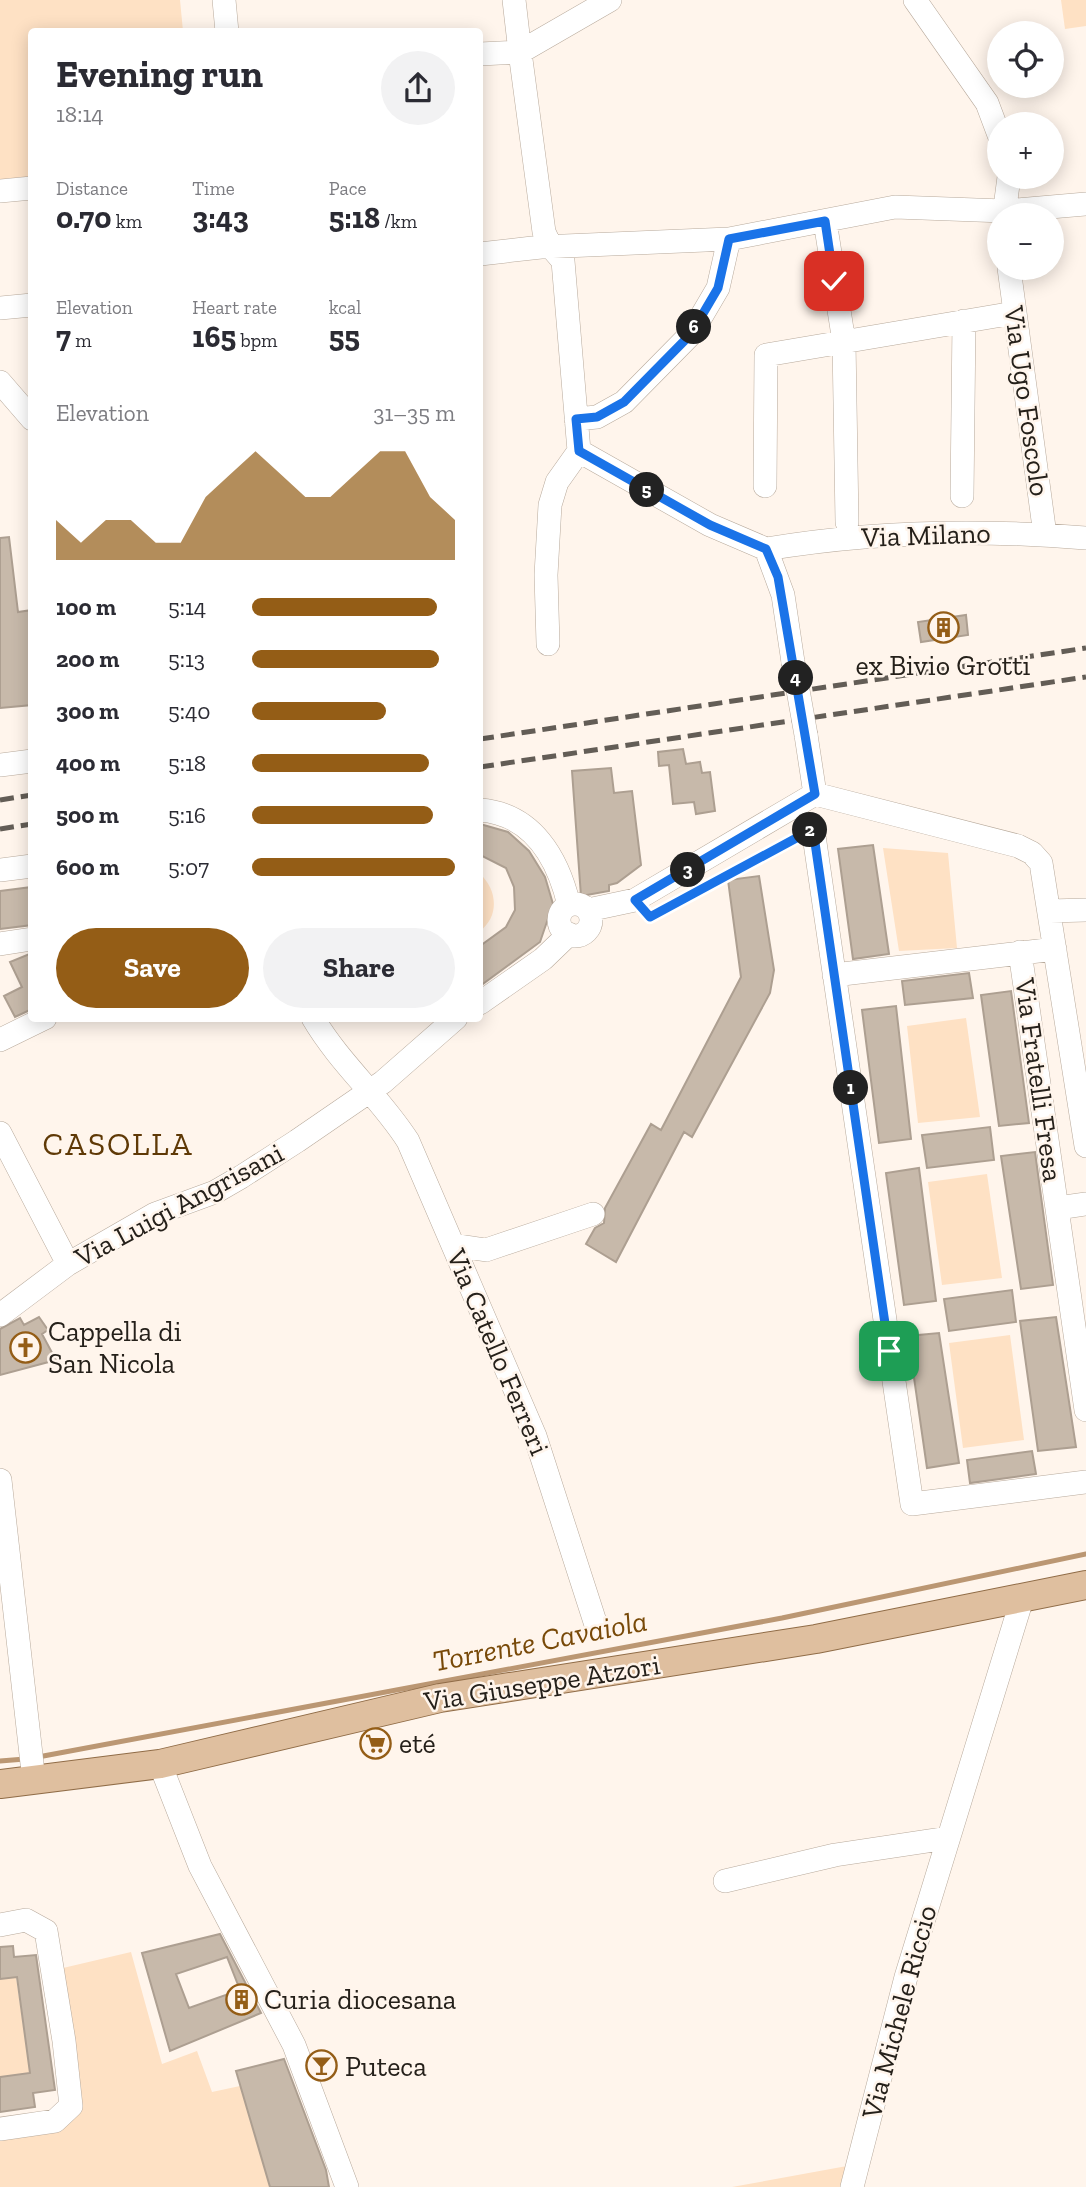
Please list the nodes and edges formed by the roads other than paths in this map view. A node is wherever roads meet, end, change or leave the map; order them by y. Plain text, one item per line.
1 (224, 0) edge
2 (514, 0) edge
3 (610, 0) edge
4 (915, 0) edge
5 (227, 28) edge
6 (520, 52) junction
7 (483, 54) edge
8 (990, 112) edge
9 (28, 188) edge
10 (0, 191) edge
11 (1086, 204) edge
12 (1064, 206) edge
13 (987, 212) edge
14 (825, 221) junction
15 (729, 239) junction
16 (551, 247) junction
17 (483, 254) edge
18 (1010, 280) edge
19 (28, 305) edge
20 (0, 308) edge
21 (1014, 313) junction
22 (964, 321) junction
23 (844, 342) junction
24 (0, 382) edge
25 (28, 414) edge
26 (576, 419) junction
27 (579, 451) junction
28 (765, 486) dead end
29 (962, 496) dead end
30 (847, 522) dead end
31 (1045, 535) junction
32 (1086, 538) edge
33 (766, 549) junction
34 (548, 644) dead end
35 (28, 762) edge
36 (0, 765) edge
37 (815, 794) junction
38 (483, 811) edge
39 (813, 829) road end
40 (28, 866) edge
41 (0, 870) edge
42 (1086, 910) edge
43 (1049, 911) junction
44 (578, 920) junction
45 (28, 940) edge
46 (0, 944) edge
47 (1055, 948) junction
48 (1020, 952) junction
49 (834, 975) junction
50 (483, 1001) edge
51 (37, 1022) edge
52 (315, 1022) edge
53 (444, 1022) edge
54 (0, 1040) edge
55 (369, 1091) junction
56 (0, 1133) edge
57 (1086, 1146) edge
58 (6, 1162) edge
59 (1085, 1204) edge
60 (1058, 1209) junction
61 (593, 1214) dead end
62 (453, 1245) junction
63 (68, 1264) junction
64 (0, 1315) edge
65 (1086, 1410) edge
66 (0, 1480) edge
67 (1086, 1482) edge
68 (1086, 1585) edge
69 (1023, 1599) junction
70 (597, 1628) dead end
71 (160, 1763) junction
72 (32, 1765) junction
73 (0, 1784) edge
74 (948, 1838) junction
75 (725, 1881) dead end
76 (0, 1925) edge
77 (0, 2129) edge
78 (347, 2187) edge
79 (852, 2187) edge

1 - 5 street
2 - 6 street
3 - 6 street
4 - 8 street
6 - 7 street
6 - 16 street
9 - 10 street
11 - 12 street
13 - 14 street
14 - 15 street
14 - 23 street
15 - 16 street
15 - 26 street
16 - 17 street
16 - 26 street
18 - 21 street, Via Ugo Foscolo
19 - 20 street
21 - 22 street
21 - 31 street, Via Ugo Foscolo
22 - 23 street
22 - 29 street
23 - 28 street
23 - 30 street
24 - 25 street
26 - 27 street
27 - 33 street
27 - 34 street
31 - 32 street, Via Milano
31 - 33 street, Via Milano
33 - 37 street, bridge
35 - 36 street
37 - 43 street, Via Fratelli Fresa
37 - 44 street
38 - 44 street
39 - 49 street
40 - 41 street
42 - 43 street
43 - 47 street, Via Fratelli Fresa
44 - 50 street
45 - 46 street
47 - 48 street, Via Fratelli Fresa
47 - 57 street
48 - 49 street, Via Fratelli Fresa
48 - 60 street, Via Fratelli Fresa
49 - 67 street
51 - 54 street
52 - 55 street, Via Catello Ferreri
53 - 55 street, Via Luigi Angrisani
55 - 62 street, Via Catello Ferreri
55 - 63 street, Via Luigi Angrisani
56 - 58 street
58 - 63 street
59 - 60 street, Via Fratelli Fresa
60 - 65 street, Via Fratelli Fresa
61 - 62 street
62 - 70 street, Via Catello Ferreri
63 - 64 street, Via Luigi Angrisani
66 - 72 street
68 - 69 main road, Via Giuseppe Atzori
69 - 71 main road, Via Giuseppe Atzori
69 - 74 street, Via Michele Riccio
71 - 72 main road, Via Giuseppe Atzori
71 - 78 street
72 - 73 main road, Via Giuseppe Atzori
74 - 75 street
74 - 79 street, Via Michele Riccio
76 - 77 street

